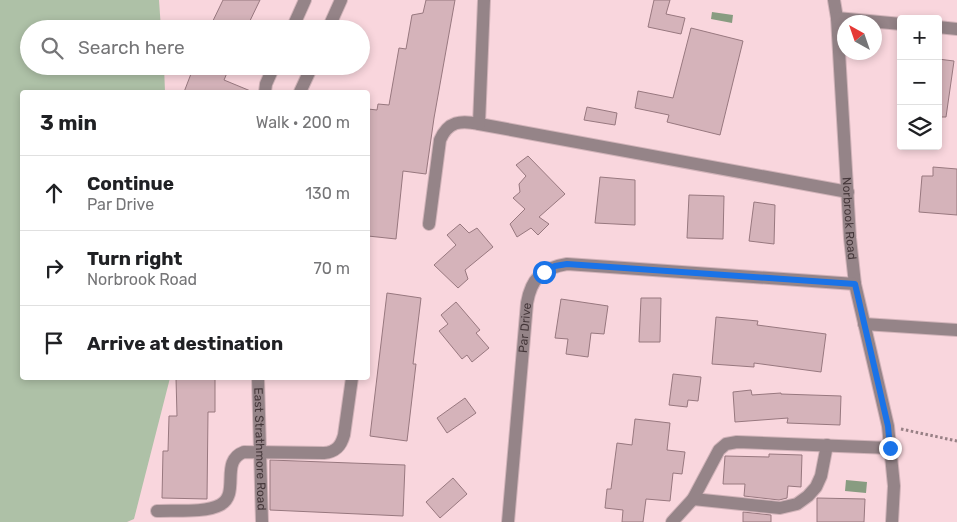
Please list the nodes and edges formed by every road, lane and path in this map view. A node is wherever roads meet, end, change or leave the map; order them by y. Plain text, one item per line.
1 (305, 0) edge
2 (341, 0) edge
3 (484, 0) edge
4 (834, 0) edge
5 (837, 18) edge
6 (296, 20) edge
7 (332, 20) edge
8 (882, 22) edge
9 (897, 24) edge
10 (942, 27) edge
11 (957, 29) edge
12 (840, 60) edge
13 (270, 75) edge
14 (308, 75) edge
15 (265, 90) edge
16 (301, 90) edge
17 (479, 124) junction
18 (848, 192) junction
19 (429, 224) dead end
20 (855, 284) junction
21 (864, 324) junction
22 (957, 330) edge
23 (258, 380) edge
24 (352, 380) edge
25 (888, 426) junction
26 (957, 441) edge
27 (827, 446) junction
28 (890, 448) junction
29 (260, 452) junction
30 (693, 498) junction
31 (157, 511) dead end
32 (262, 522) edge
33 (508, 522) edge
34 (672, 522) edge
35 (892, 522) edge

1 - 6 street
2 - 7 street
3 - 17 street
4 - 5 street, Norbrook Road
8 - 9 street
10 - 11 street
12 - 18 street, Norbrook Road
13 - 15 street
14 - 16 street
17 - 18 street
17 - 19 street
18 - 20 street, Norbrook Road
20 - 21 street, Norbrook Road
20 - 33 street, Par Drive
21 - 22 street
21 - 25 street, Norbrook Road
23 - 29 street, East Strathmore Road
24 - 29 street
25 - 26 path
25 - 28 street, Norbrook Road
27 - 28 street
27 - 30 street
27 - 30 street
28 - 35 street, Norbrook Road
29 - 31 street
29 - 32 street, East Strathmore Road
30 - 34 street

